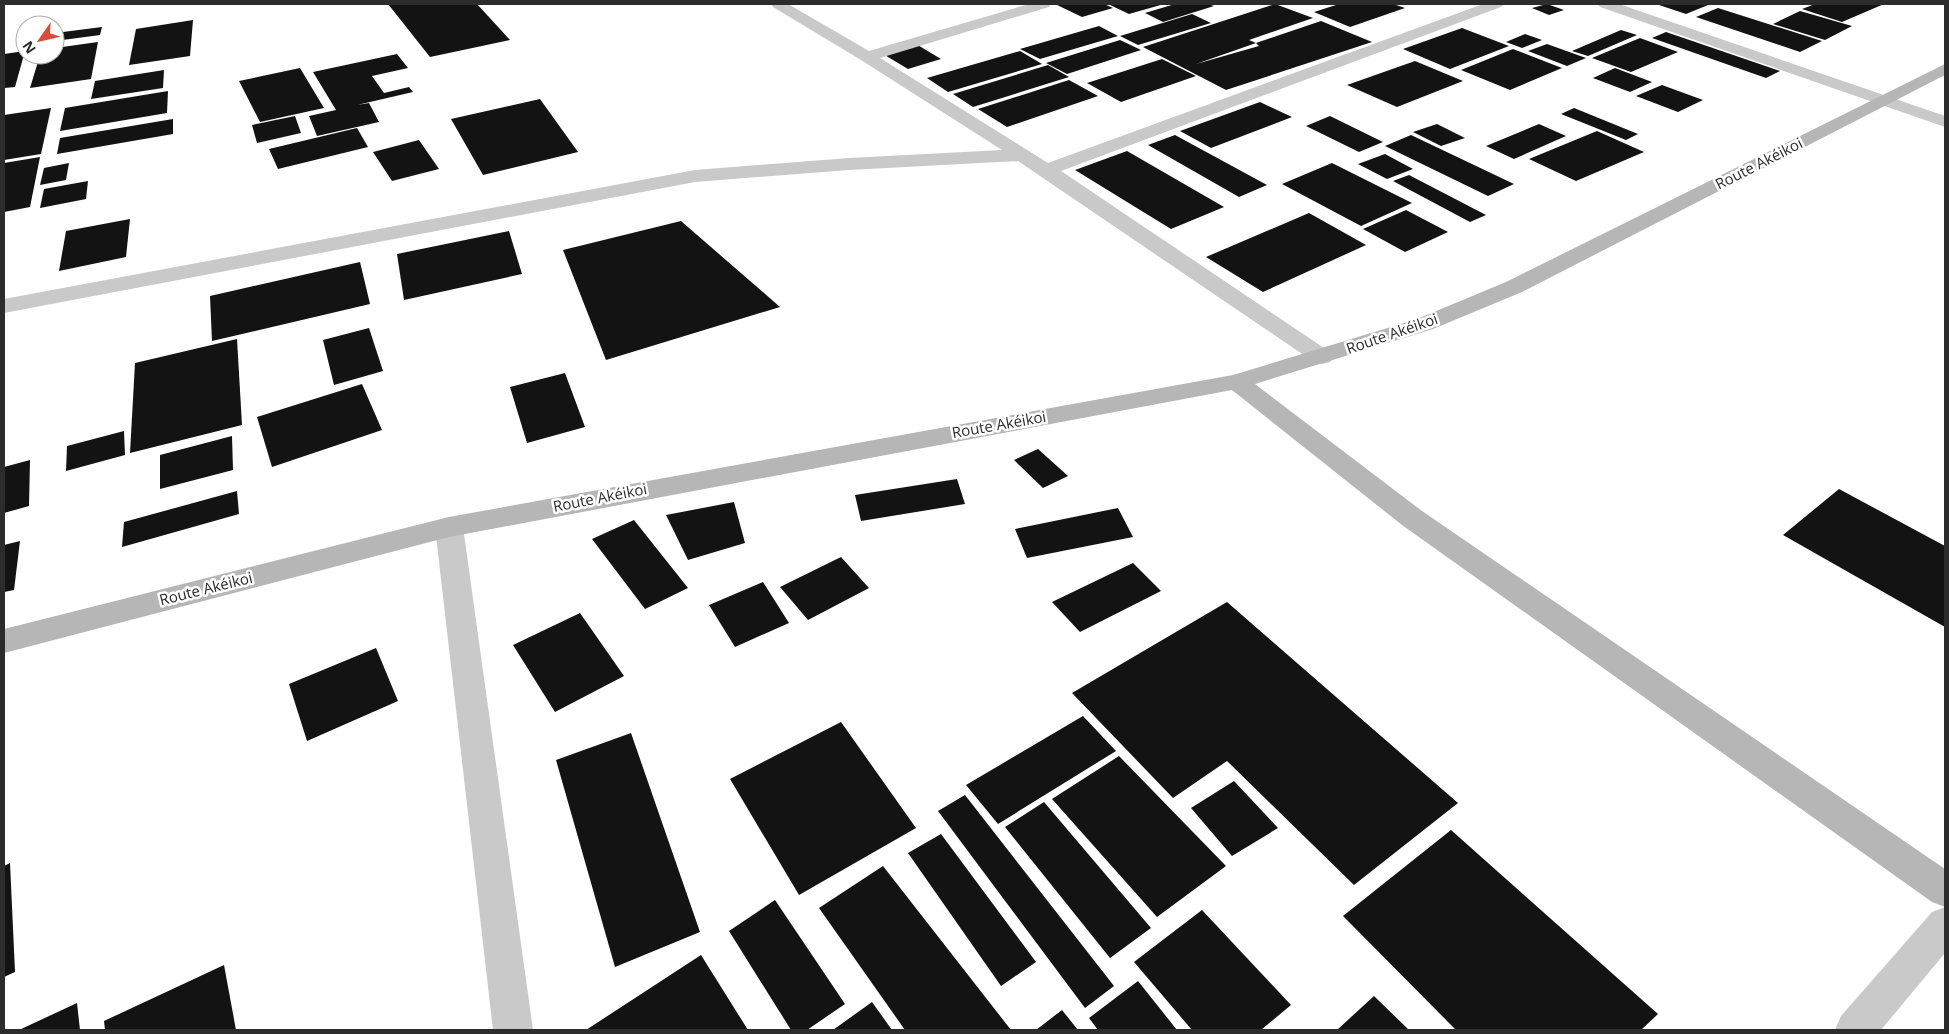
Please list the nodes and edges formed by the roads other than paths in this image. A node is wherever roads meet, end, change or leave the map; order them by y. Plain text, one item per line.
1 (778, 4) edge
2 (1044, 4) edge
3 (1496, 4) edge
4 (1605, 4) edge
5 (867, 57) junction
6 (1945, 69) edge
7 (1885, 101) junction
8 (1945, 122) edge
9 (1020, 155) junction
10 (1046, 170) junction
11 (4, 306) edge
12 (1322, 357) junction
13 (1237, 382) junction
14 (449, 527) junction
15 (4, 641) edge
16 (1945, 890) edge
17 (1945, 925) edge
18 (513, 1030) edge
19 (1855, 1030) edge

1 - 5 street
2 - 5 street
3 - 10 street
4 - 7 street
5 - 9 street
6 - 7 street, Route Akéikoi
7 - 8 street
7 - 12 street, Route Akéikoi
9 - 10 street
9 - 11 street
10 - 12 street
12 - 13 street, Route Akéikoi
13 - 14 street, Route Akéikoi
13 - 16 street
14 - 15 street, Route Akéikoi
14 - 18 street
17 - 19 street

